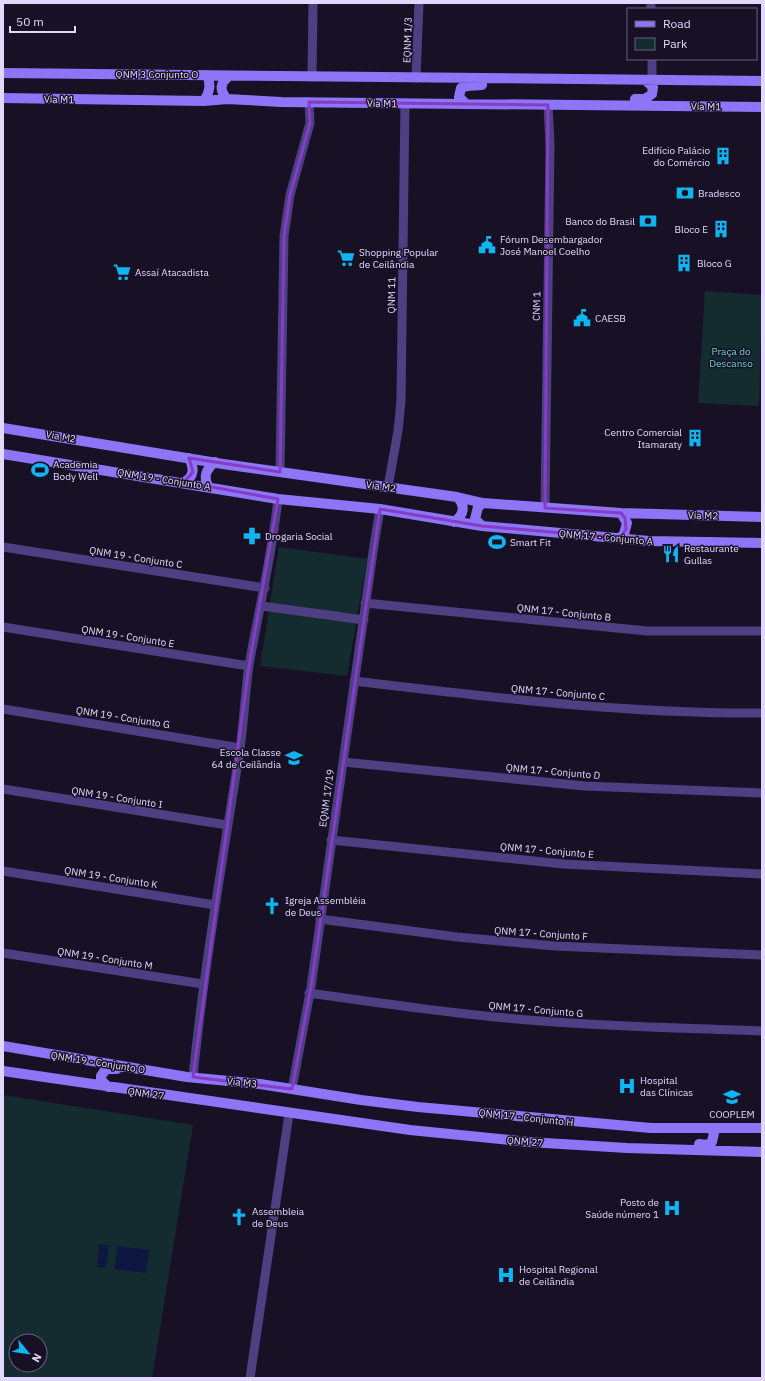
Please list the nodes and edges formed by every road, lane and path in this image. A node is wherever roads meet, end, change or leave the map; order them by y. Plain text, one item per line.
1 (313, 3) edge
2 (419, 3) edge
3 (652, 60) edge
4 (3, 73) edge
5 (207, 74) junction
6 (229, 76) junction
7 (312, 77) junction
8 (416, 78) junction
9 (524, 79) junction
10 (649, 80) junction
11 (762, 81) edge
12 (3, 98) edge
13 (227, 99) junction
14 (204, 101) junction
15 (308, 102) junction
16 (406, 103) junction
17 (465, 104) junction
18 (548, 104) junction
19 (584, 105) junction
20 (762, 107) edge
21 (3, 428) edge
22 (3, 454) edge
23 (189, 458) junction
24 (215, 462) junction
25 (280, 472) junction
26 (184, 482) junction
27 (208, 486) junction
28 (388, 487) junction
29 (457, 497) junction
30 (278, 499) junction
31 (483, 503) junction
32 (545, 508) junction
33 (380, 509) junction
34 (621, 513) junction
35 (762, 517) edge
36 (454, 522) junction
37 (482, 526) junction
38 (620, 538) junction
39 (762, 543) edge
40 (3, 547) edge
41 (265, 588) junction
42 (365, 603) junction
43 (262, 606) junction
44 (364, 620) junction
45 (3, 627) edge
46 (762, 631) edge
47 (249, 666) junction
48 (354, 681) junction
49 (3, 709) edge
50 (762, 713) edge
51 (240, 748) junction
52 (343, 762) junction
53 (3, 790) edge
54 (762, 793) edge
55 (227, 825) junction
56 (331, 840) junction
57 (3, 871) edge
58 (762, 874) edge
59 (215, 905) junction
60 (320, 919) junction
61 (3, 953) edge
62 (762, 955) edge
63 (203, 984) junction
64 (309, 993) junction
65 (762, 1031) edge
66 (3, 1046) edge
67 (3, 1071) edge
68 (190, 1077) junction
69 (108, 1087) junction
70 (292, 1089) junction
71 (289, 1114) junction
72 (710, 1128) junction
73 (762, 1128) edge
74 (637, 1149) junction
75 (762, 1152) edge
76 (250, 1378) edge

1 - 7 street
2 - 8 street, EQNM 1/3
3 - 10 street
4 - 5 main road, QNM 3 Conjunto O
5 - 6 main road, QNM 3 Conjunto O
5 - 14 main road
6 - 7 main road, QNM 3 Conjunto O
6 - 13 main road
7 - 8 main road
8 - 9 main road
9 - 10 main road
9 - 17 main road
10 - 11 main road
10 - 19 main road
12 - 14 main road, Via M1
13 - 14 main road, Via M1
13 - 15 main road, Via M1
15 - 16 main road, Via M1
15 - 25 street
16 - 17 main road, Via M1
16 - 28 street, QNM 11
17 - 18 main road, Via M1
18 - 19 main road, Via M1
18 - 32 street, CNM 1
19 - 20 main road, Via M1
21 - 23 main road, Via M2
22 - 26 main road, QNM 19 - Conjunto A
23 - 24 main road, Via M2
23 - 26 main road
24 - 25 main road, Via M2
24 - 27 main road
25 - 28 main road, Via M2
26 - 27 main road, QNM 19 - Conjunto A
27 - 30 main road, QNM 19 - Conjunto A
28 - 29 main road, Via M2
29 - 31 main road, Via M2
29 - 36 main road
30 - 33 main road
30 - 41 street
31 - 32 main road, Via M2
31 - 37 main road
32 - 34 main road, Via M2
33 - 36 main road, QNM 17 - Conjunto A
33 - 42 street, EQNM 17/19
34 - 35 main road, Via M2
34 - 38 main road
36 - 37 main road, QNM 17 - Conjunto A
37 - 38 main road, QNM 17 - Conjunto A
38 - 39 main road, QNM 17 - Conjunto A
40 - 41 street, QNM 19 - Conjunto C
41 - 43 street
42 - 44 street, EQNM 17/19
42 - 46 street, QNM 17 - Conjunto B
43 - 44 street
43 - 47 street
44 - 48 street, EQNM 17/19
45 - 47 street, QNM 19 - Conjunto E
47 - 51 street
48 - 50 street, QNM 17 - Conjunto C
48 - 52 street, EQNM 17/19
49 - 51 street, QNM 19 - Conjunto G
51 - 55 street
52 - 54 street, QNM 17 - Conjunto D
52 - 56 street, EQNM 17/19
53 - 55 street, QNM 19 - Conjunto I
55 - 59 street
56 - 58 street, QNM 17 - Conjunto E
56 - 60 street, EQNM 17/19
57 - 59 street, QNM 19 - Conjunto K
59 - 63 street
60 - 62 street, QNM 17 - Conjunto F
60 - 64 street, EQNM 17/19
61 - 63 street, QNM 19 - Conjunto M
63 - 68 street
64 - 65 street, QNM 17 - Conjunto G
64 - 70 street, EQNM 17/19
66 - 68 main road, QNM 19 - Conjunto O
67 - 69 main road, QNM 27
68 - 69 main road
68 - 70 main road, Via M3
69 - 71 main road, QNM 27
70 - 72 main road, QNM 17 - Conjunto H
71 - 74 main road, QNM 27
71 - 76 street
72 - 73 main road, QNM 17 - Conjunto H
72 - 74 main road
74 - 75 main road, QNM 27

